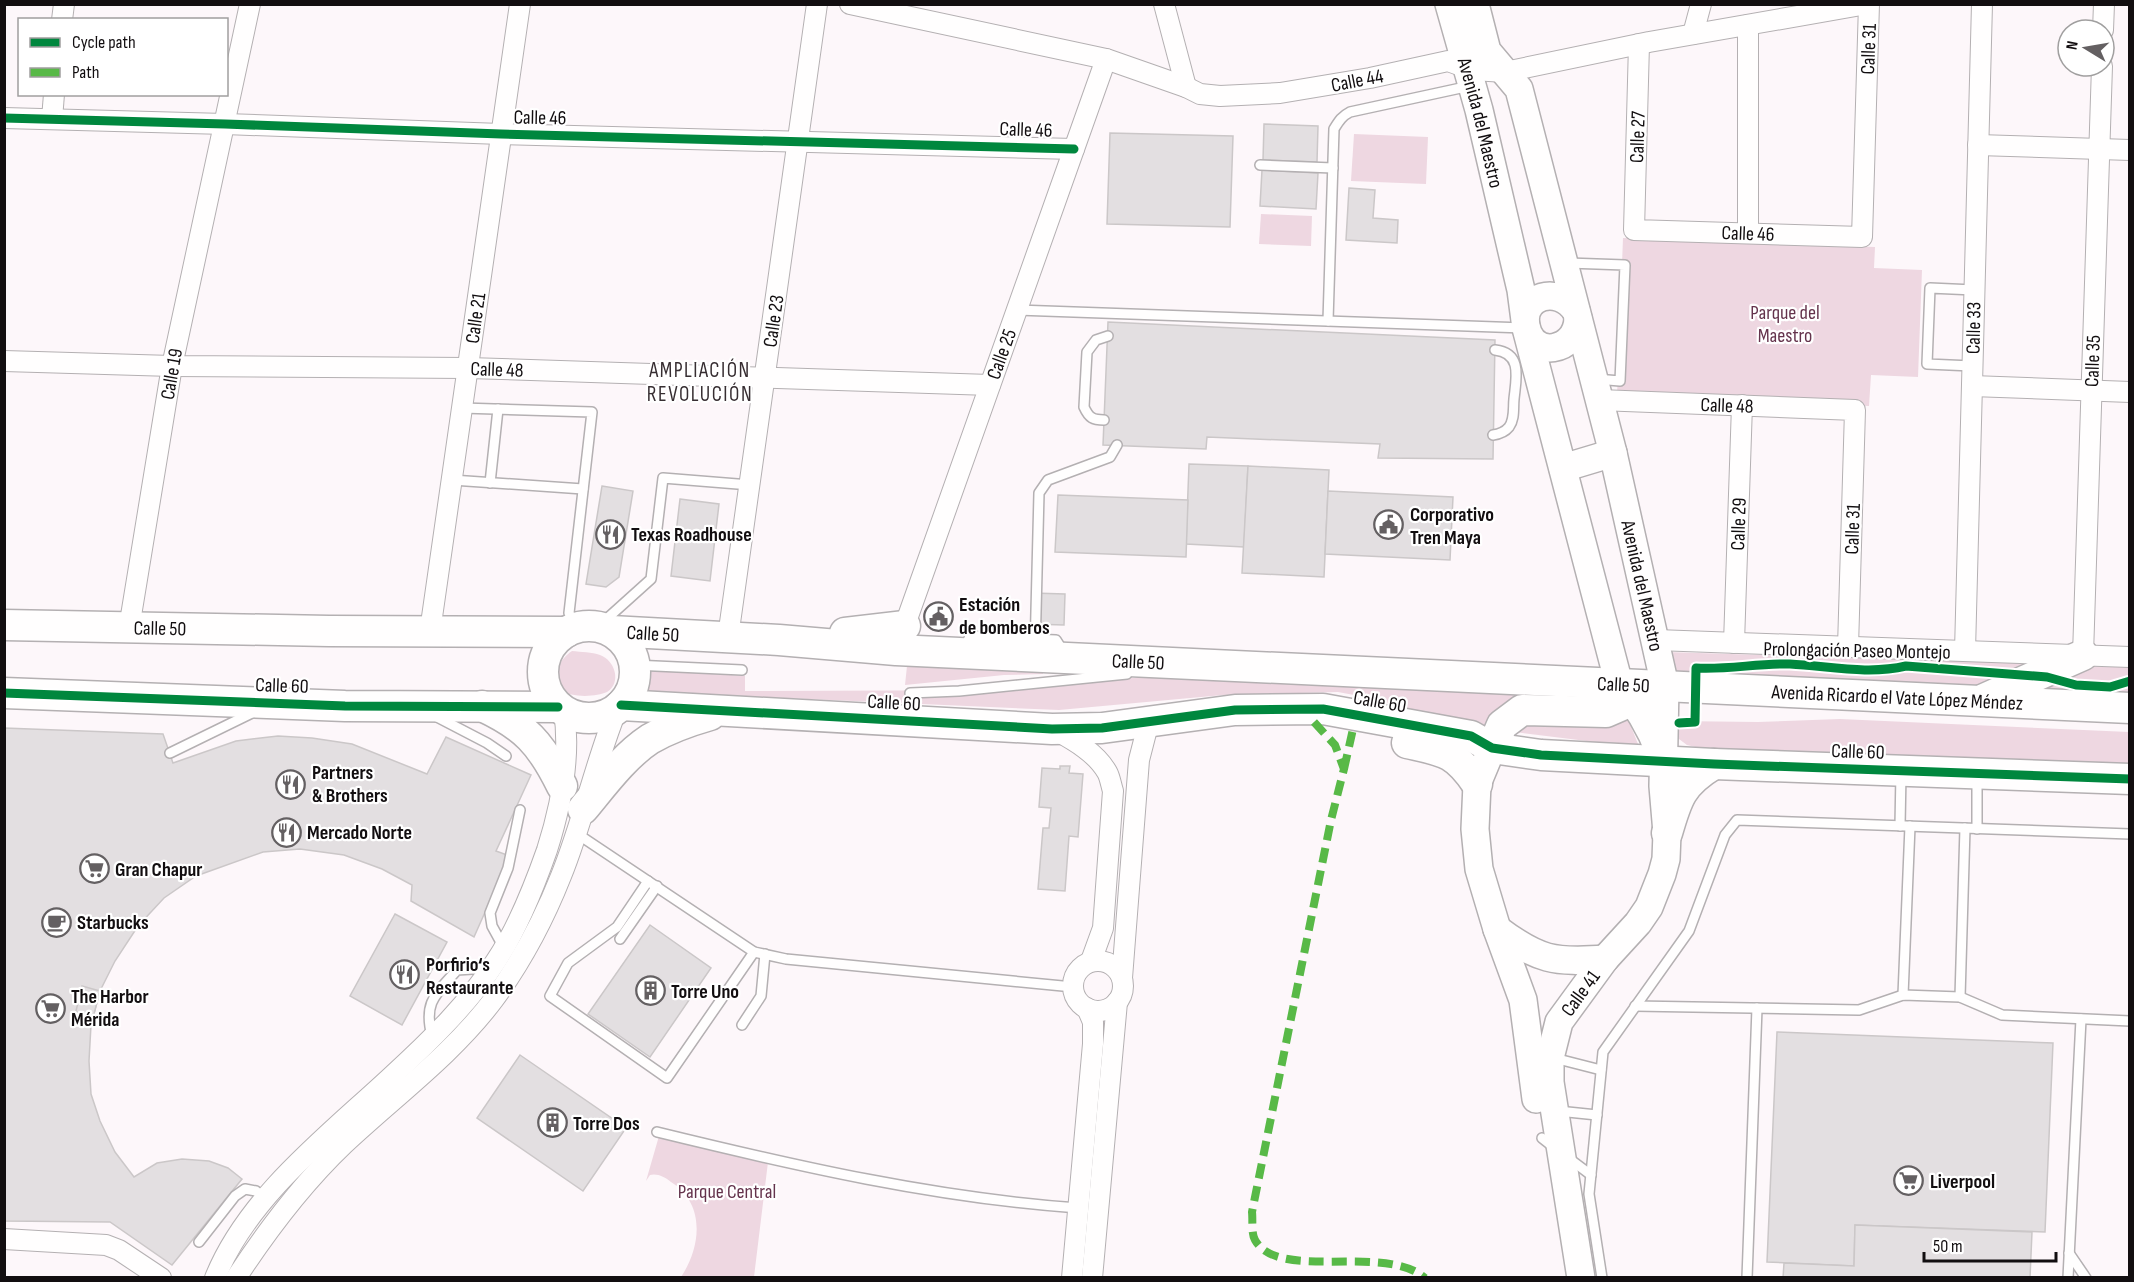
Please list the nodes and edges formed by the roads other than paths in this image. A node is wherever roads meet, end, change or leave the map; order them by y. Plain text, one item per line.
1 (250, 4) edge
2 (520, 4) edge
3 (817, 4) edge
4 (850, 4) edge
5 (1164, 4) edge
6 (1449, 4) edge
7 (1475, 4) edge
8 (1701, 4) edge
9 (1868, 4) edge
10 (1982, 4) edge
11 (1748, 25) junction
12 (1693, 34) junction
13 (1639, 44) junction
14 (1106, 59) junction
15 (1505, 72) junction
16 (1468, 76) junction
17 (2102, 78) edge
18 (1186, 87) junction
19 (54, 96) edge
20 (4, 118) edge
21 (52, 119) junction
22 (225, 124) junction
23 (501, 134) junction
24 (798, 141) junction
25 (1978, 145) junction
26 (1074, 149) junction
27 (2099, 149) junction
28 (2130, 150) edge
29 (1260, 165) dead end
30 (1333, 168) junction
31 (1634, 230) joint
32 (1748, 233) junction
33 (1862, 237) joint
34 (1563, 262) junction
35 (1974, 290) junction
36 (1017, 310) junction
37 (1577, 315) junction
38 (1328, 321) junction
39 (1526, 328) junction
40 (1107, 336) dead end
41 (1495, 350) dead end
42 (4, 361) edge
43 (172, 366) junction
44 (1972, 366) junction
45 (468, 368) junction
46 (765, 378) junction
47 (990, 385) junction
48 (1972, 386) junction
49 (1596, 390) junction
50 (2091, 390) junction
51 (2130, 392) edge
52 (1743, 405) junction
53 (462, 408) junction
54 (498, 409) junction
55 (1855, 410) joint
56 (1104, 420) dead end
57 (1493, 435) dead end
58 (1117, 445) dead end
59 (1613, 453) junction
60 (1563, 468) junction
61 (452, 480) junction
62 (490, 483) junction
63 (750, 485) junction
64 (583, 489) junction
65 (4, 625) edge
66 (129, 628) junction
67 (588, 629) junction
68 (430, 631) junction
69 (729, 637) junction
70 (901, 638) junction
71 (1656, 640) junction
72 (1734, 643) junction
73 (1848, 647) junction
74 (1035, 648) junction
75 (1965, 651) junction
76 (2083, 655) junction
77 (2130, 657) edge
78 (1183, 663) junction
79 (634, 665) junction
80 (742, 670) dead end
81 (1665, 686) junction
82 (1626, 692) junction
83 (4, 693) edge
84 (910, 693) dead end
85 (1980, 701) junction
86 (271, 703) junction
87 (413, 706) junction
88 (482, 706) junction
89 (619, 707) junction
90 (2130, 708) edge
91 (561, 709) junction
92 (724, 710) junction
93 (1194, 715) junction
94 (1149, 720) junction
95 (1052, 729) junction
96 (1492, 748) junction
97 (170, 753) dead end
98 (506, 756) dead end
99 (1663, 762) junction
100 (1714, 764) junction
101 (1902, 771) junction
102 (1977, 774) junction
103 (2130, 779) edge
104 (1477, 784) junction
105 (562, 786) junction
106 (520, 810) dead end
107 (579, 821) junction
108 (1905, 826) junction
109 (1965, 828) junction
110 (1977, 829) junction
111 (1667, 833) junction
112 (2130, 834) edge
113 (652, 883) junction
114 (1497, 929) junction
115 (620, 939) dead end
116 (504, 947) junction
117 (754, 952) junction
118 (765, 954) junction
119 (1605, 959) junction
120 (1091, 961) junction
121 (491, 968) junction
122 (1122, 978) junction
123 (1073, 987) junction
124 (1903, 995) junction
125 (1960, 997) junction
126 (1117, 1002) junction
127 (1635, 1006) junction
128 (1087, 1008) junction
129 (1757, 1008) junction
130 (2081, 1019) junction
131 (2130, 1021) edge
132 (742, 1025) dead end
133 (432, 1036) junction
134 (1540, 1055) junction
135 (1601, 1070) junction
136 (1550, 1111) junction
137 (1597, 1115) junction
138 (657, 1132) dead end
139 (1552, 1146) junction
140 (1592, 1175) junction
141 (272, 1191) junction
142 (1078, 1208) junction
143 (4, 1239) edge
144 (199, 1242) dead end
145 (2070, 1253) junction
146 (161, 1278) edge
147 (215, 1278) edge
148 (236, 1278) edge
149 (1072, 1278) edge
150 (1092, 1278) edge
151 (1562, 1278) edge
152 (1581, 1278) edge
153 (1602, 1278) edge
154 (1747, 1278) edge
155 (2068, 1278) edge
156 (2086, 1278) edge

1 - 22 street
2 - 23 street, Calle 21
3 - 24 street, Calle 23
4 - 14 street, Calle 44
5 - 18 street
6 - 16 street, Avenida del Maestro
7 - 15 street, Avenida del Maestro
8 - 12 street
9 - 11 street, Calle 44
9 - 33 street, Calle 31
10 - 25 street, Calle 33
11 - 12 street, Calle 44
11 - 32 street
12 - 13 street, Calle 44
13 - 15 street, Calle 44
13 - 31 street, Calle 27
14 - 18 street, Calle 44
14 - 26 street, Calle 25
15 - 16 street, Calle 44
15 - 34 street, Avenida del Maestro
16 - 18 street, Calle 44
16 - 30 lane
16 - 39 street, Avenida del Maestro
17 - 27 street, Calle 35
19 - 21 street
20 - 21 street, Calle 46
21 - 22 street, Calle 46
22 - 23 street, Calle 46
22 - 43 street, Calle 19
23 - 24 street, Calle 46
23 - 45 street, Calle 21
24 - 26 street, Calle 46
24 - 46 street, Calle 23
25 - 27 street
25 - 35 street, Calle 33
26 - 36 street, Calle 25
27 - 28 street
27 - 50 street, Calle 35
29 - 30 lane
30 - 38 lane
31 - 32 street, Calle 46
32 - 33 street, Calle 46
34 - 37 street, Avenida del Maestro
34 - 49 lane
35 - 44 street, Calle 33
35 - 44 lane
36 - 38 lane
36 - 47 street, Calle 25
37 - 39 street
37 - 39 street
37 - 49 street, Avenida del Maestro
38 - 39 lane
39 - 60 street, Avenida del Maestro
40 - 56 lane
41 - 57 lane
42 - 43 street, Calle 48
43 - 45 street, Calle 48
43 - 66 street, Calle 19
44 - 48 street, Calle 33
45 - 46 street, Calle 48
45 - 53 street, Calle 21
46 - 47 street, Calle 48
46 - 63 street, Calle 23
47 - 70 street, Calle 25
48 - 50 street
48 - 75 street, Calle 33
49 - 52 street, Calle 48
49 - 59 street, Avenida del Maestro
50 - 51 street
50 - 76 street, Calle 35
52 - 55 street, Calle 48
52 - 72 street, Calle 29
53 - 54 lane
53 - 61 street, Calle 21
54 - 62 lane
54 - 64 lane
55 - 73 street, Calle 31
58 - 74 lane
59 - 60 street
59 - 71 street, Avenida del Maestro
60 - 82 street, Avenida del Maestro
61 - 62 lane
61 - 68 street, Calle 21
62 - 64 lane
63 - 67 lane
63 - 69 street, Calle 23
64 - 67 lane
65 - 66 main road, Calle 50
66 - 68 main road, Calle 50
67 - 68 main road, Calle 50
67 - 69 main road, Calle 50
67 - 79 main road
67 - 91 main road
69 - 70 main road, Calle 50
70 - 74 main road, Calle 50
71 - 72 street
71 - 81 street, Avenida del Maestro
72 - 73 street
73 - 75 street
74 - 78 main road, Calle 50
75 - 76 street
76 - 77 street
76 - 85 main road
78 - 82 main road, Calle 50
78 - 84 lane
79 - 80 lane
79 - 89 main road
81 - 82 main road
81 - 85 main road, Avenida Ricardo el Vate López Méndez
81 - 99 street, Avenida del Maestro
82 - 96 main road
82 - 99 street, Avenida del Maestro
83 - 86 main road, Calle 60
85 - 90 main road, Avenida Ricardo el Vate López Méndez
86 - 87 main road, Calle 60
86 - 97 lane
87 - 88 main road, Calle 60
87 - 98 lane
88 - 91 main road, Calle 60
88 - 105 main road
89 - 91 main road
89 - 92 main road, Calle 60
89 - 107 street
91 - 105 street
92 - 95 main road, Calle 60
92 - 107 main road
93 - 94 main road, Calle 60
93 - 96 main road, Calle 60
93 - 104 main road
94 - 95 main road, Calle 60
94 - 122 street
95 - 120 street
96 - 99 main road, Calle 60
96 - 104 street, Calle 41
99 - 100 main road, Calle 60
99 - 111 street, Calle 41
100 - 101 main road, Calle 60
100 - 111 main road
101 - 102 main road, Calle 60
101 - 108 lane
102 - 103 main road, Calle 60
102 - 110 lane
104 - 114 street, Calle 41
105 - 116 street
106 - 116 lane
107 - 113 lane
107 - 148 street
108 - 109 lane
108 - 124 lane
108 - 127 lane
109 - 110 lane
109 - 125 lane
110 - 112 lane
111 - 119 street, Calle 41
113 - 115 lane
113 - 117 lane
113 - 117 lane
114 - 119 street
114 - 134 street, Calle 41
116 - 121 street
117 - 118 lane
118 - 123 lane
118 - 132 lane
119 - 134 street, Calle 41
120 - 122 street
120 - 123 street
121 - 133 street
121 - 133 lane
122 - 126 street
123 - 128 street
124 - 125 lane
124 - 129 lane
125 - 130 lane
126 - 128 street
126 - 150 street
127 - 129 lane
127 - 135 lane
128 - 142 street
129 - 154 lane
130 - 131 lane
130 - 145 lane
133 - 141 street
134 - 135 lane
134 - 136 street, Calle 41
134 - 139 street, Calle 41
135 - 137 lane
136 - 137 lane
136 - 139 street, Calle 41
137 - 140 lane
138 - 142 lane
139 - 140 lane
139 - 151 street, Calle 41
139 - 152 street, Calle 41
140 - 153 lane
141 - 144 lane
141 - 147 street
142 - 149 street
143 - 146 street
145 - 155 lane
145 - 156 lane

